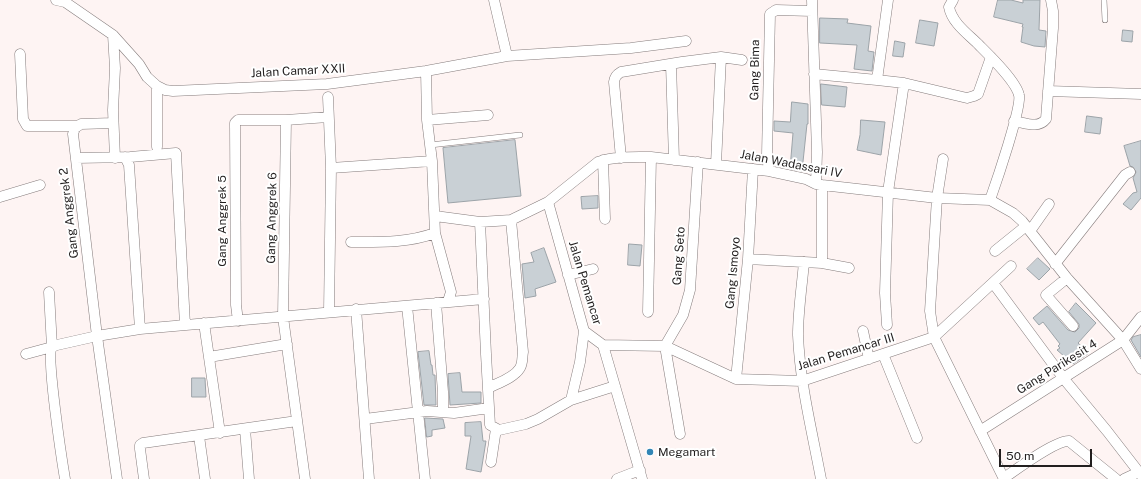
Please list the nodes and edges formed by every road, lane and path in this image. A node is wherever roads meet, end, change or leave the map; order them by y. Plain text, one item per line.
1 (494, 0) edge
2 (812, 0) edge
3 (888, 0) edge
4 (953, 0) edge
5 (1051, 0) edge
6 (1104, 0) edge
7 (62, 1) edge
8 (812, 11) junction
9 (1105, 20) dead end
10 (113, 35) junction
11 (686, 41) dead end
12 (20, 54) dead end
13 (507, 56) junction
14 (721, 57) junction
15 (991, 57) junction
16 (742, 60) dead end
17 (671, 64) junction
18 (426, 71) junction
19 (814, 74) junction
20 (877, 80) junction
21 (904, 84) junction
22 (157, 86) junction
23 (1048, 91) junction
24 (1141, 94) edge
25 (328, 97) dead end
26 (488, 115) dead end
27 (328, 117) junction
28 (286, 120) junction
29 (427, 120) junction
30 (1014, 121) junction
31 (113, 123) junction
32 (77, 126) junction
33 (520, 134) dead end
34 (430, 145) junction
35 (157, 147) dead end
36 (125, 157) junction
37 (651, 157) junction
38 (76, 158) junction
39 (115, 158) junction
40 (621, 158) junction
41 (943, 159) dead end
42 (604, 160) junction
43 (674, 160) junction
44 (432, 161) junction
45 (698, 162) junction
46 (716, 164) junction
47 (331, 168) junction
48 (753, 169) junction
49 (769, 171) junction
50 (1130, 172) dead end
51 (40, 185) dead end
52 (819, 185) junction
53 (888, 192) junction
54 (0, 197) edge
55 (937, 198) junction
56 (990, 200) junction
57 (548, 202) junction
58 (1049, 204) dead end
59 (435, 216) junction
60 (606, 219) dead end
61 (511, 220) junction
62 (480, 222) junction
63 (1028, 229) junction
64 (435, 235) junction
65 (351, 242) dead end
66 (995, 250) dead end
67 (748, 259) junction
68 (804, 262) junction
69 (822, 263) junction
70 (1055, 264) junction
71 (1011, 266) dead end
72 (593, 268) dead end
73 (849, 268) dead end
74 (568, 275) junction
75 (1067, 278) junction
76 (993, 283) junction
77 (49, 292) dead end
78 (484, 298) junction
79 (448, 301) junction
80 (436, 303) junction
81 (407, 306) junction
82 (356, 309) junction
83 (329, 312) junction
84 (648, 312) dead end
85 (283, 317) junction
86 (1141, 317) edge
87 (238, 321) junction
88 (204, 323) junction
89 (185, 325) junction
90 (888, 325) dead end
91 (1073, 326) dead end
92 (140, 329) junction
93 (584, 331) junction
94 (862, 331) dead end
95 (97, 336) junction
96 (934, 337) junction
97 (1123, 340) junction
98 (287, 344) junction
99 (603, 346) junction
100 (665, 346) junction
101 (52, 347) junction
102 (26, 354) dead end
103 (883, 354) junction
104 (209, 356) junction
105 (869, 359) junction
106 (1141, 369) edge
107 (736, 379) junction
108 (1064, 379) junction
109 (802, 381) junction
110 (615, 386) junction
111 (488, 388) junction
112 (571, 400) junction
113 (489, 408) junction
114 (418, 412) junction
115 (443, 412) junction
116 (365, 419) junction
117 (297, 421) junction
118 (245, 429) junction
119 (496, 429) junction
120 (980, 431) junction
121 (220, 433) junction
122 (680, 434) dead end
123 (199, 436) junction
124 (917, 438) dead end
125 (491, 462) dead end
126 (641, 474) edge
127 (1140, 474) edge
128 (1004, 478) edge
129 (65, 479) edge
130 (116, 479) edge
131 (144, 479) edge
132 (205, 479) edge
133 (249, 479) edge
134 (305, 479) edge
135 (369, 479) edge
136 (425, 479) edge
137 (618, 479) edge
138 (821, 479) edge
139 (1116, 479) edge
140 (1124, 479) edge

1 - 13 street
2 - 8 street
3 - 20 street
4 - 15 street
5 - 23 street
6 - 9 lane
7 - 10 street
8 - 19 street
8 - 49 street, Gang Bima
10 - 22 street
10 - 31 street
11 - 13 street, Jalan Camar XXII
12 - 32 street
13 - 18 street, Jalan Camar XXII
14 - 16 street
14 - 17 street
14 - 46 street
15 - 21 street
15 - 30 street
17 - 40 street
17 - 43 street
18 - 22 street, Jalan Camar XXII
18 - 29 street
19 - 20 street
19 - 52 street
20 - 21 street
21 - 53 street
22 - 35 street
23 - 24 street
23 - 30 street
25 - 27 street
26 - 29 street
27 - 28 street
27 - 47 street
28 - 85 street, Gang Anggrek 6
28 - 87 street, Gang Anggrek 5
29 - 34 street
30 - 56 street
31 - 32 street
31 - 39 street
32 - 38 street, Gang Anggrek 2
33 - 34 lane
34 - 44 street
36 - 39 street
36 - 89 street
36 - 92 street
37 - 40 street, Jalan Wadassari IV
37 - 43 street, Jalan Wadassari IV
37 - 84 street
38 - 39 street
38 - 95 street, Gang Anggrek 2
40 - 42 street, Jalan Wadassari IV
41 - 55 street
42 - 57 street, Jalan Wadassari IV
42 - 60 street
43 - 45 street, Jalan Wadassari IV
44 - 47 street
44 - 59 street
45 - 46 street, Jalan Wadassari IV
45 - 100 street, Gang Seto
46 - 48 street, Jalan Wadassari IV
47 - 83 street
48 - 49 street, Jalan Wadassari IV
48 - 67 street, Gang Ismoyo
49 - 52 street, Jalan Wadassari IV
50 - 70 street
51 - 54 street
52 - 53 street, Jalan Wadassari IV
52 - 69 street
53 - 55 street, Jalan Wadassari IV
53 - 90 street
55 - 56 street, Jalan Wadassari IV
55 - 96 street
56 - 63 street, Jalan Wadassari IV
57 - 61 street, Jalan Wadassari IV
57 - 74 street, Jalan Pemancar
58 - 63 street
59 - 62 street, Jalan Wadassari IV
59 - 64 street
61 - 62 street, Jalan Wadassari IV
61 - 111 street
62 - 78 street
63 - 66 street
63 - 70 street, Jalan Wadassari IV
64 - 65 street
64 - 79 street
67 - 68 street
67 - 107 street, Gang Ismoyo
68 - 69 street
68 - 109 street
69 - 73 street
70 - 75 street, Jalan Wadassari IV
71 - 76 street
72 - 74 street
74 - 93 street, Jalan Pemancar
75 - 91 street
75 - 97 street, Jalan Wadassari IV
76 - 96 street
76 - 108 street
77 - 101 street
78 - 79 street
78 - 111 street
79 - 80 street
80 - 81 street
80 - 115 street
81 - 82 street
81 - 114 street
82 - 83 street
82 - 116 street
83 - 85 street
85 - 87 street
85 - 98 street, Gang Anggrek 6
86 - 97 street, Gang Parikesit 4
87 - 88 street
88 - 89 street
88 - 104 street
89 - 92 street
92 - 95 street
93 - 99 street, Jalan Pemancar
93 - 112 street
94 - 105 street
95 - 101 street
95 - 130 street, Gang Anggrek 2
96 - 103 street, Jalan Pemancar III
96 - 120 street
97 - 106 street, Jalan Wadassari IV
97 - 108 street, Gang Parikesit 4
98 - 104 street
98 - 117 street, Gang Anggrek 6
99 - 100 street, Jalan Pemancar III
99 - 110 street
100 - 107 street, Jalan Pemancar III
100 - 122 street
101 - 102 street
101 - 129 street
103 - 105 street, Jalan Pemancar III
103 - 124 street
104 - 121 street
105 - 109 street, Jalan Pemancar III
107 - 109 street, Jalan Pemancar III
108 - 120 street, Gang Parikesit 4
108 - 127 street
109 - 138 street
110 - 112 street
110 - 126 street
111 - 113 street
112 - 119 street
113 - 115 street
113 - 119 street
114 - 115 street
114 - 116 street
114 - 136 street
116 - 135 street
117 - 118 street
117 - 134 street, Gang Anggrek 6
118 - 121 street
118 - 133 street
119 - 125 street
120 - 128 street
121 - 123 street
123 - 131 street
123 - 132 street
126 - 137 street
127 - 140 street
128 - 139 street

